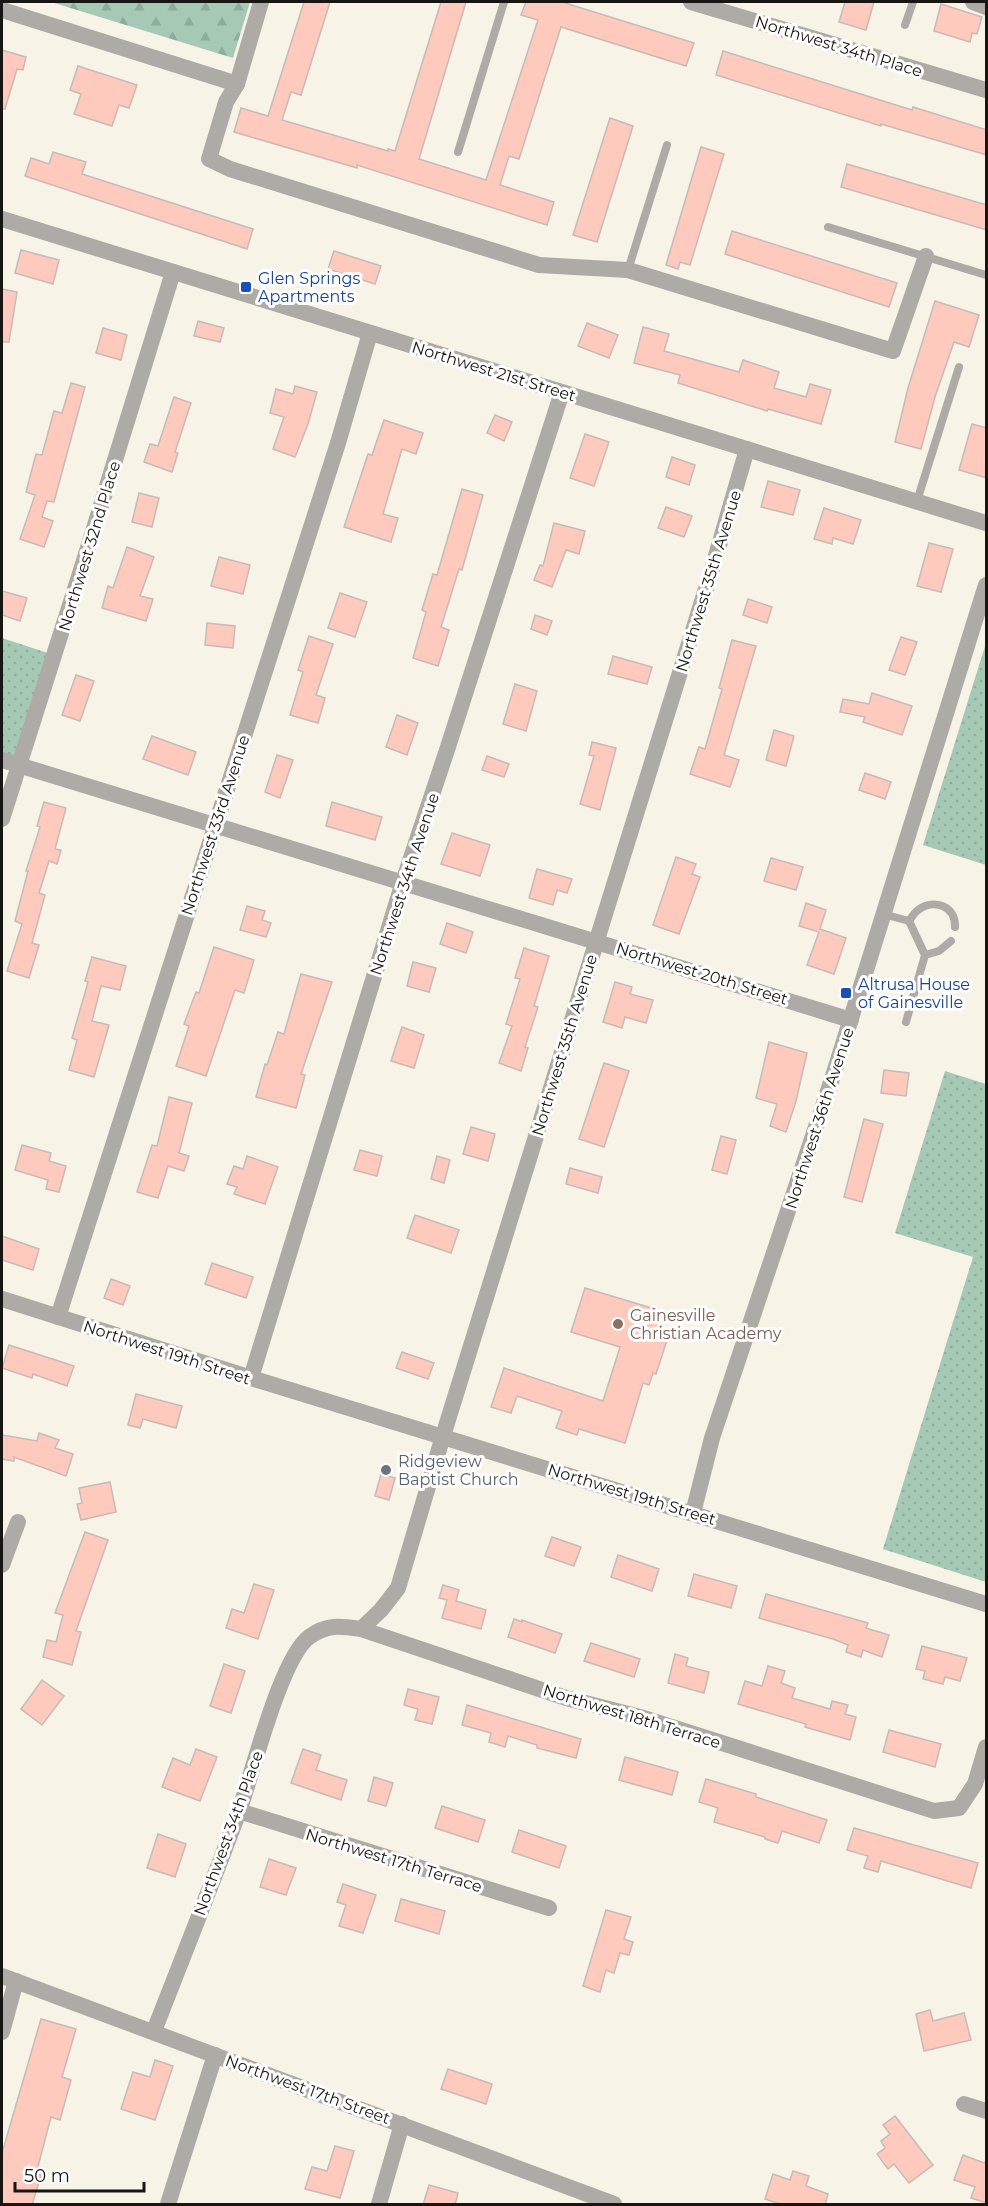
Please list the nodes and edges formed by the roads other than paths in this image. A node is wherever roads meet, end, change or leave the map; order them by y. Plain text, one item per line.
1 (261, 2) edge
2 (504, 2) edge
3 (691, 2) edge
4 (913, 2) edge
5 (973, 2) edge
6 (987, 7) edge
7 (2, 10) edge
8 (905, 25) dead end
9 (237, 84) junction
10 (987, 90) edge
11 (668, 145) dead end
12 (458, 152) dead end
13 (2, 219) edge
14 (828, 227) dead end
15 (926, 256) junction
16 (628, 270) junction
17 (173, 272) junction
18 (987, 275) edge
19 (370, 333) junction
20 (959, 367) dead end
21 (562, 392) junction
22 (747, 449) junction
23 (917, 501) junction
24 (987, 523) edge
25 (987, 585) edge
26 (2, 760) edge
27 (18, 765) junction
28 (2, 819) edge
29 (215, 825) junction
30 (403, 882) junction
31 (884, 914) junction
32 (909, 921) junction
33 (955, 927) dead end
34 (596, 940) junction
35 (951, 941) dead end
36 (925, 955) junction
37 (851, 1020) junction
38 (906, 1022) dead end
39 (2, 1299) edge
40 (58, 1317) junction
41 (251, 1378) junction
42 (443, 1436) junction
43 (693, 1513) junction
44 (18, 1522) dead end
45 (2, 1565) edge
46 (987, 1604) edge
47 (361, 1629) junction
48 (308, 1638) joint
49 (987, 1747) edge
50 (239, 1812) junction
51 (549, 1908) dead end
52 (9, 1978) edge
53 (154, 2031) junction
54 (2, 2032) edge
55 (215, 2055) junction
56 (964, 2104) dead end
57 (987, 2111) edge
58 (402, 2124) junction
59 (168, 2205) edge
60 (379, 2205) edge
61 (614, 2205) edge

1 - 9 street
2 - 12 lane
3 - 10 street, Northwest 34th Place
4 - 8 lane
5 - 6 street
7 - 9 street
9 - 16 street
11 - 16 lane
13 - 17 street, Northwest 21st Street
14 - 15 lane
15 - 16 street
15 - 18 lane
17 - 19 street, Northwest 21st Street
17 - 27 street, Northwest 32nd Place
19 - 21 street, Northwest 21st Street
19 - 29 street, Northwest 33rd Avenue
20 - 23 lane
21 - 22 street, Northwest 21st Street
21 - 30 street, Northwest 34th Avenue
22 - 23 street, Northwest 21st Street
22 - 34 street, Northwest 35th Avenue
23 - 24 street, Northwest 21st Street
25 - 31 street, Northwest 36th Avenue
26 - 27 street, Northwest 20th Street
27 - 28 street, Northwest 32nd Place
27 - 29 street, Northwest 20th Street
29 - 30 street, Northwest 20th Street
29 - 40 street, Northwest 33rd Avenue
30 - 34 street, Northwest 20th Street
30 - 41 street, Northwest 34th Avenue
31 - 32 lane
31 - 37 street, Northwest 36th Avenue
32 - 33 lane
32 - 36 lane
34 - 37 street, Northwest 20th Street
34 - 42 street, Northwest 35th Avenue
35 - 36 lane
36 - 38 lane
37 - 43 street, Northwest 36th Avenue
39 - 40 street, Northwest 19th Street
40 - 41 street, Northwest 19th Street
41 - 42 street, Northwest 19th Street
42 - 43 street, Northwest 19th Street
42 - 47 street, Northwest 35th Avenue
43 - 46 street, Northwest 19th Street
44 - 45 street
47 - 48 street, Northwest 18th Terrace
47 - 49 street, Northwest 18th Terrace
48 - 50 street, Northwest 34th Place
50 - 51 street, Northwest 17th Terrace
50 - 53 street, Northwest 34th Place
52 - 53 street, Northwest 17th Street
52 - 54 street
53 - 55 street, Northwest 17th Street
55 - 58 street, Northwest 17th Street
55 - 59 street
56 - 57 street
58 - 60 street
58 - 61 street, Northwest 17th Street

